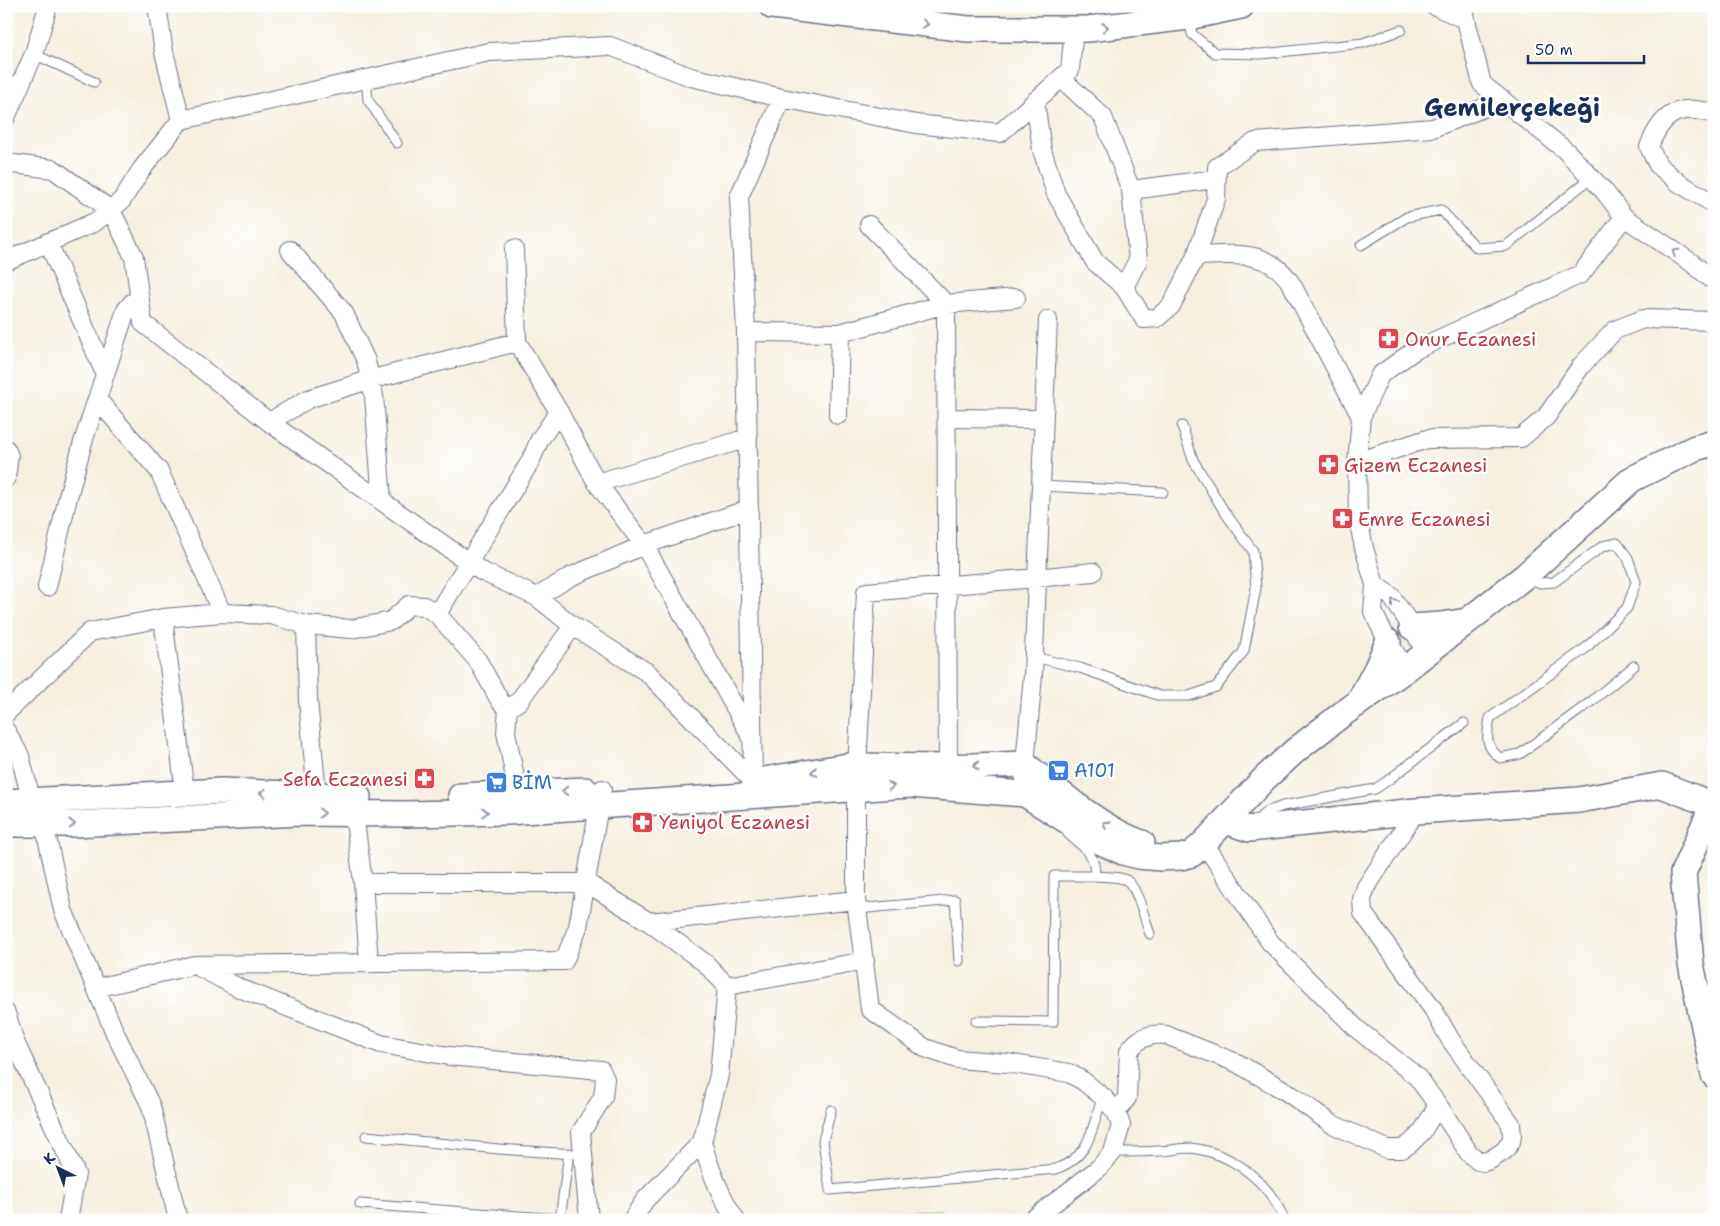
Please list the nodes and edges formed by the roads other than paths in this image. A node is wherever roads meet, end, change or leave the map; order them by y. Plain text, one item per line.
1 (48, 6) edge
2 (157, 6) edge
3 (772, 6) edge
4 (1241, 6) edge
5 (1436, 6) edge
6 (1465, 10) edge
7 (1188, 17) junction
8 (1074, 29) junction
9 (1401, 30) dead end
10 (34, 54) junction
11 (366, 78) junction
12 (1061, 78) junction
13 (13, 82) edge
14 (94, 82) dead end
15 (782, 98) junction
16 (1503, 100) junction
17 (1035, 101) junction
18 (1714, 114) edge
19 (6, 117) edge
20 (181, 120) junction
21 (396, 143) dead end
22 (6, 163) edge
23 (1592, 178) junction
24 (1216, 179) junction
25 (1131, 190) junction
26 (1714, 204) edge
27 (111, 210) junction
28 (1624, 217) junction
29 (869, 225) dead end
30 (48, 242) junction
31 (1362, 245) dead end
32 (514, 249) dead end
33 (290, 250) dead end
34 (1196, 256) junction
35 (6, 261) edge
36 (1714, 281) edge
37 (1124, 287) junction
38 (139, 298) junction
39 (1016, 298) dead end
40 (946, 304) junction
41 (1048, 320) dead end
42 (1714, 321) edge
43 (746, 332) junction
44 (840, 333) junction
45 (517, 342) junction
46 (105, 374) junction
47 (369, 380) junction
48 (98, 400) junction
49 (560, 412) junction
50 (838, 415) dead end
51 (1361, 417) junction
52 (947, 418) junction
53 (1043, 419) junction
54 (269, 422) junction
55 (1182, 426) dead end
56 (748, 438) junction
57 (1714, 443) edge
58 (6, 448) edge
59 (1357, 462) junction
60 (6, 478) edge
61 (598, 483) junction
62 (1040, 486) junction
63 (1163, 492) dead end
64 (382, 501) junction
65 (749, 509) junction
66 (644, 545) junction
67 (468, 561) junction
68 (1093, 572) dead end
69 (1525, 576) junction
70 (1037, 578) junction
71 (947, 585) junction
72 (1375, 585) junction
73 (47, 587) dead end
74 (537, 597) junction
75 (222, 613) junction
76 (437, 614) junction
77 (163, 618) junction
78 (1466, 621) junction
79 (306, 625) junction
80 (573, 626) junction
81 (1412, 627) junction
82 (1388, 642) junction
83 (1426, 653) junction
84 (1034, 657) junction
85 (1634, 666) dead end
86 (1406, 669) junction
87 (1358, 703) junction
88 (508, 709) junction
89 (6, 712) edge
90 (1464, 723) dead end
91 (6, 730) edge
92 (752, 739) junction
93 (1024, 764) junction
94 (948, 767) junction
95 (857, 778) junction
96 (753, 781) junction
97 (185, 793) junction
98 (518, 793) junction
99 (1025, 794) junction
100 (317, 795) junction
101 (601, 797) junction
102 (6, 802) edge
103 (32, 802) junction
104 (1416, 811) junction
105 (354, 813) junction
106 (1225, 821) junction
107 (6, 824) edge
108 (44, 824) junction
109 (1249, 829) junction
110 (1203, 844) junction
111 (1095, 876) junction
112 (363, 883) junction
113 (587, 883) junction
114 (857, 904) junction
115 (649, 922) junction
116 (1150, 934) dead end
117 (865, 961) junction
118 (959, 961) dead end
119 (370, 962) junction
120 (194, 965) junction
121 (726, 986) junction
122 (96, 988) junction
123 (6, 1013) edge
124 (976, 1022) dead end
125 (1714, 1075) edge
126 (1103, 1097) junction
127 (1438, 1105) junction
128 (831, 1110) dead end
129 (1116, 1112) junction
130 (366, 1136) dead end
131 (702, 1142) junction
132 (1113, 1152) junction
133 (576, 1154) junction
134 (360, 1204) dead end
135 (68, 1220) edge
136 (178, 1220) edge
137 (589, 1220) edge
138 (632, 1220) edge
139 (736, 1220) edge
140 (1032, 1220) edge
141 (1284, 1220) edge

1 - 10 street
2 - 20 street
3 -> 8 street
4 - 7 street
5 - 6 street
6 - 16 street
8 -> 7 street
7 - 9 lane
8 - 12 street
10 - 13 street
10 - 14 lane
11 - 15 street
11 - 20 street
11 - 21 lane
12 - 17 street
12 - 25 street
13 - 19 street
15 - 17 street
15 - 43 street
16 - 23 street
16 - 24 street
17 - 37 street
18 - 26 street
20 - 27 street
22 - 27 street
23 - 28 street
23 - 31 lane
24 - 25 street
24 - 34 street
25 - 37 street
27 - 30 street
27 - 38 street
36 -> 28 street
28 - 51 street
29 - 40 street
30 - 35 street
30 - 46 street
32 - 45 street
33 - 47 street
34 - 37 street
34 - 51 street
38 - 46 street
38 - 54 street
39 - 40 street
40 - 44 street
40 - 52 street
41 - 53 street
42 - 59 street
43 - 44 street
43 - 56 street
44 - 50 street
45 - 47 street
45 - 49 street
46 - 48 street
47 - 54 street
47 - 64 street
48 - 73 street
48 - 75 street
49 - 61 street
49 - 67 street
51 - 59 street
52 - 53 street
52 - 71 street
53 - 62 street
54 - 64 street
55 - 84 lane
56 - 61 street
56 - 65 street
57 - 69 street
58 - 60 street
59 - 72 street
61 - 66 street
62 - 63 lane
62 - 70 street
64 - 67 street
65 - 66 street
65 - 92 street
66 - 74 street
66 - 92 street
67 - 74 street
67 - 76 street
68 - 70 street
69 - 78 street
69 - 85 lane
70 - 71 street
70 - 84 street
71 - 94 street
71 - 95 street
81 -> 72 street
72 - 82 street
74 - 80 street
75 - 77 street
75 - 79 street
76 - 79 street
76 - 88 street
77 - 89 street
77 - 97 street
78 - 81 street
78 - 83 street
79 - 100 street
80 - 88 street
80 - 96 street
81 - 82 street
81 - 83 street
82 - 86 street
82 - 87 street
83 - 86 street
84 - 93 street
86 - 87 street
87 - 106 street
88 - 98 street
90 - 109 lane
91 - 103 street
92 - 96 street
93 -> 94 street
93 - 99 street
110 -> 93 street
94 - 95 street
95 -> 96 street
95 -> 99 street
95 - 101 street
95 - 114 street
96 - 101 street
100 -> 97 street
97 - 103 street
98 - 100 street
101 -> 98 street
99 - 110 street
99 - 111 lane
105 -> 101 street
101 - 113 street
102 - 103 street
104 - 109 street
104 - 125 street
104 - 127 street
108 -> 105 street
105 - 112 street
106 - 109 street
106 - 110 street
107 - 108 street
108 - 122 street
110 - 127 street
111 - 116 lane
111 - 124 lane
112 - 113 street
112 - 119 street
113 - 115 street
113 - 119 street
114 - 115 street
114 - 117 street
114 - 118 lane
115 - 121 street
117 - 121 street
117 - 126 street
119 - 120 street
120 - 122 street
120 - 133 street
121 - 131 street
122 - 136 street
123 - 135 street
126 - 128 lane
126 - 129 street
127 - 129 street
129 - 132 street
130 - 133 lane
131 - 138 street
131 - 139 street
132 - 140 street
132 - 141 lane
133 - 134 lane
133 - 137 street

